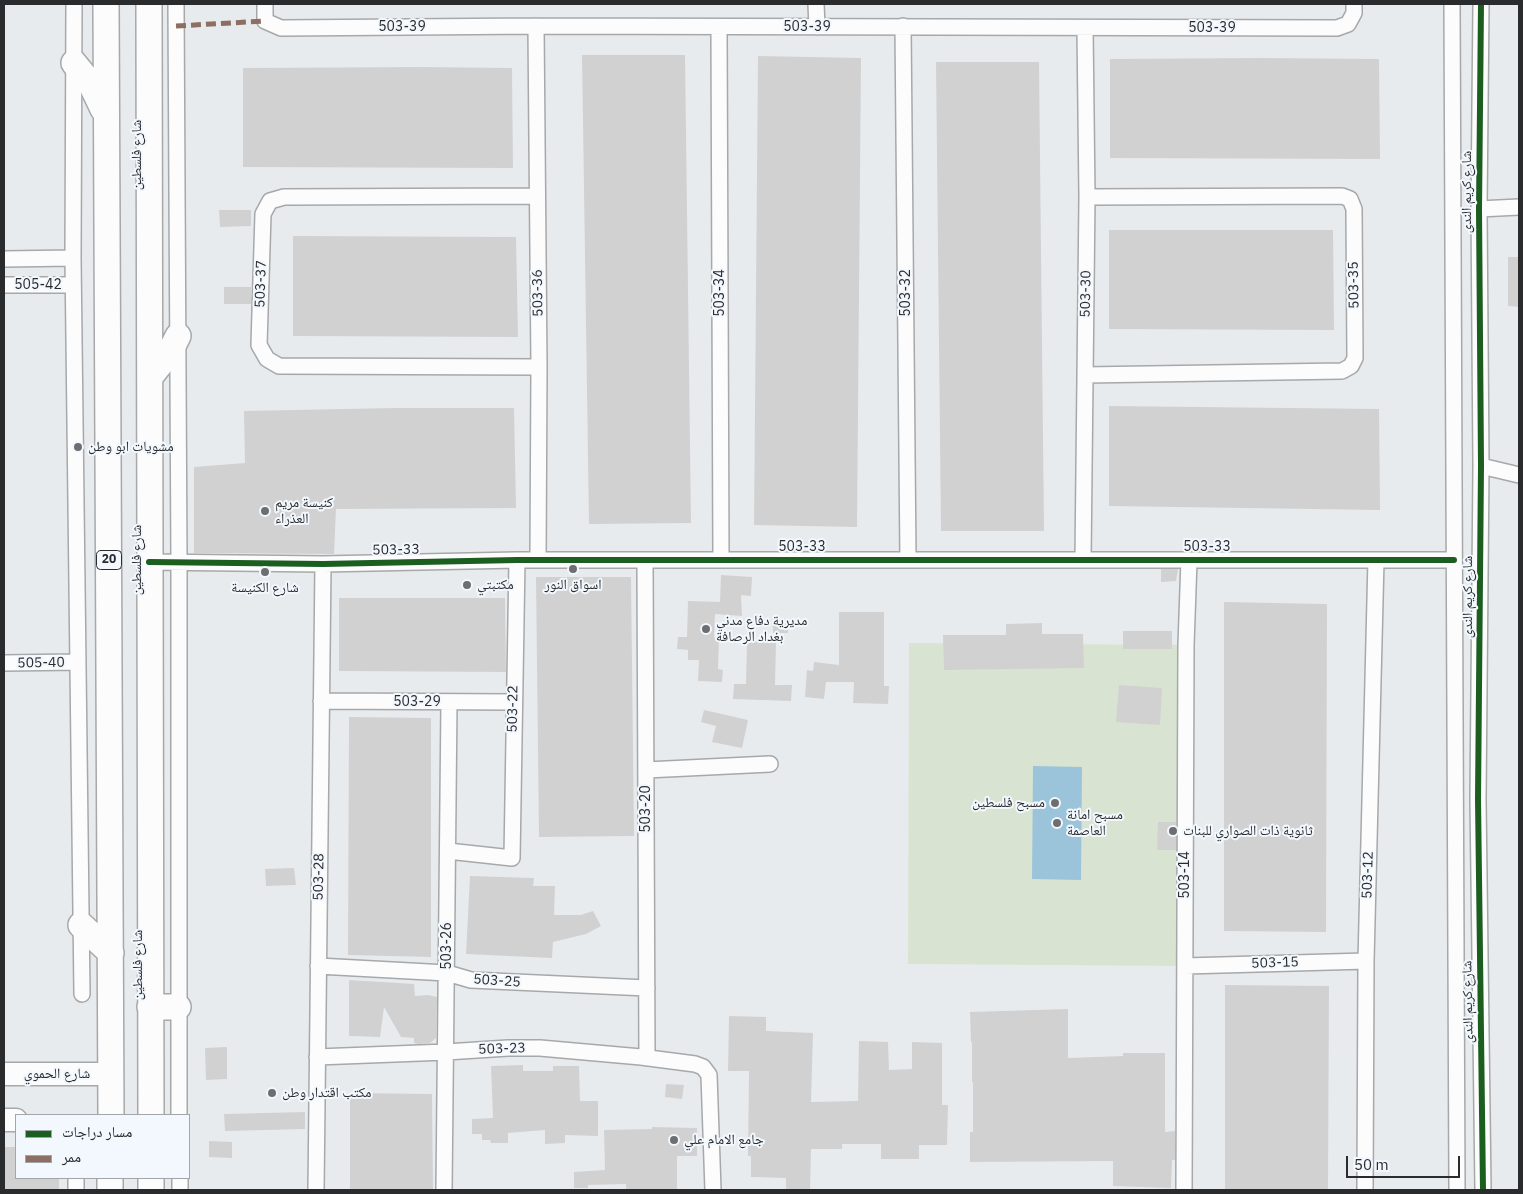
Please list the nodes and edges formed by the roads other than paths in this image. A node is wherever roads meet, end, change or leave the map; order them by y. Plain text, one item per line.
1 (74, 4) edge
2 (106, 4) edge
3 (149, 4) edge
4 (176, 4) edge
5 (265, 4) edge
6 (816, 4) edge
7 (1354, 4) edge
8 (1452, 4) edge
9 (1481, 4) edge
10 (536, 26) junction
11 (903, 26) junction
12 (719, 27) junction
13 (817, 27) junction
14 (1085, 28) junction
15 (74, 64) junction
16 (106, 120) junction
17 (536, 196) junction
18 (1087, 197) junction
19 (1519, 207) edge
20 (1479, 208) junction
21 (73, 258) junction
22 (4, 259) edge
23 (4, 285) edge
24 (73, 285) junction
25 (178, 336) junction
26 (539, 367) junction
27 (1085, 375) junction
28 (150, 376) junction
29 (1481, 466) junction
30 (1519, 475) edge
31 (517, 560) junction
32 (538, 560) junction
33 (646, 560) junction
34 (721, 560) junction
35 (908, 560) junction
36 (1083, 560) junction
37 (1189, 560) junction
38 (1376, 560) junction
39 (1454, 560) junction
40 (150, 562) junction
41 (179, 562) junction
42 (323, 564) junction
43 (78, 662) junction
44 (4, 663) edge
45 (1479, 690) junction
46 (1456, 692) junction
47 (321, 701) junction
48 (449, 702) junction
49 (513, 702) junction
50 (770, 764) dead end
51 (646, 770) junction
52 (448, 852) junction
53 (81, 925) junction
54 (111, 953) junction
55 (1366, 961) junction
56 (318, 966) junction
57 (1185, 966) junction
58 (447, 972) junction
59 (647, 988) junction
60 (82, 994) dead end
61 (150, 1007) junction
62 (178, 1007) junction
63 (446, 1052) junction
64 (317, 1058) junction
65 (647, 1058) junction
66 (4, 1074) edge
67 (111, 1074) junction
68 (111, 1114) edge
69 (151, 1114) edge
70 (179, 1114) edge
71 (316, 1190) edge
72 (444, 1190) edge
73 (712, 1190) edge
74 (1184, 1190) edge
75 (1365, 1190) edge
76 (1457, 1190) edge
77 (1482, 1190) edge

1 - 15 street
2 - 16 main road, شارع فلسطين / 20
3 - 28 main road, شارع فلسطين
4 - 25 street
5 - 10 street, 503-39
6 - 13 street
7 - 14 street, 503-39
8 - 39 street, شارع كريم الندى
9 - 20 street, شارع كريم الندى
10 - 12 street, 503-39
10 - 17 street, 503-36
11 - 13 street, 503-39
11 - 14 street, 503-39
11 - 35 street, 503-32
12 - 13 street, 503-39
12 - 34 street, 503-34
14 - 18 street, 503-30
15 - 16 main road
15 - 21 street
16 - 54 main road, شارع فلسطين / 20
17 - 26 street, 503-36
17 - 26 street, 503-37
18 - 27 street, 503-30
18 - 27 street, 503-35
19 - 20 street
20 - 29 street, شارع كريم الندى
21 - 22 street, 505-42
21 - 24 street
23 - 24 street, 505-42
24 - 43 street
25 - 28 main road
25 - 41 street
26 - 32 street, 503-36
27 - 36 street, 503-30
28 - 40 main road, شارع فلسطين
29 - 30 street
29 - 45 street, شارع كريم الندى
31 - 32 street, 503-33
31 - 42 street, 503-33
31 - 49 street, 503-22
32 - 33 street, 503-33
33 - 34 street, 503-33
33 - 51 street, 503-20
34 - 35 street, 503-33
35 - 36 street, 503-33
36 - 37 street, 503-33
37 - 38 street, 503-33
37 - 57 street, 503-14
38 - 39 street, 503-33
38 - 55 street, 503-12
39 - 46 street, شارع كريم الندى
40 - 41 street, 503-33
40 - 61 main road, شارع فلسطين
41 - 42 street, 503-33
41 - 62 street
42 - 47 street, 503-28
43 - 44 street, 505-40
43 - 53 street
45 - 46 street
45 - 77 street, شارع كريم الندى
46 - 76 street, شارع كريم الندى
47 - 48 street, 503-29
47 - 56 street, 503-28
48 - 49 street, 503-29
48 - 52 street, 503-26
49 - 52 street, 503-22
50 - 51 street
51 - 59 street, 503-20
52 - 58 street, 503-26
53 - 54 main road
53 - 60 street
54 - 67 main road, شارع فلسطين / 20
55 - 57 street, 503-15
55 - 75 street, 503-12
56 - 58 street, 503-25
56 - 64 street, 503-28
57 - 74 street, 503-14
58 - 59 street, 503-25
58 - 63 street, 503-26
59 - 65 street, 503-20
61 - 62 main road
61 - 69 main road, شارع فلسطين
62 - 70 street
63 - 64 street, 503-23
63 - 65 street, 503-23
63 - 72 street, 503-26
64 - 71 street, 503-28
65 - 73 street, 503-23
66 - 67 street, شارع الحموي
67 - 68 main road, شارع فلسطين / 20

